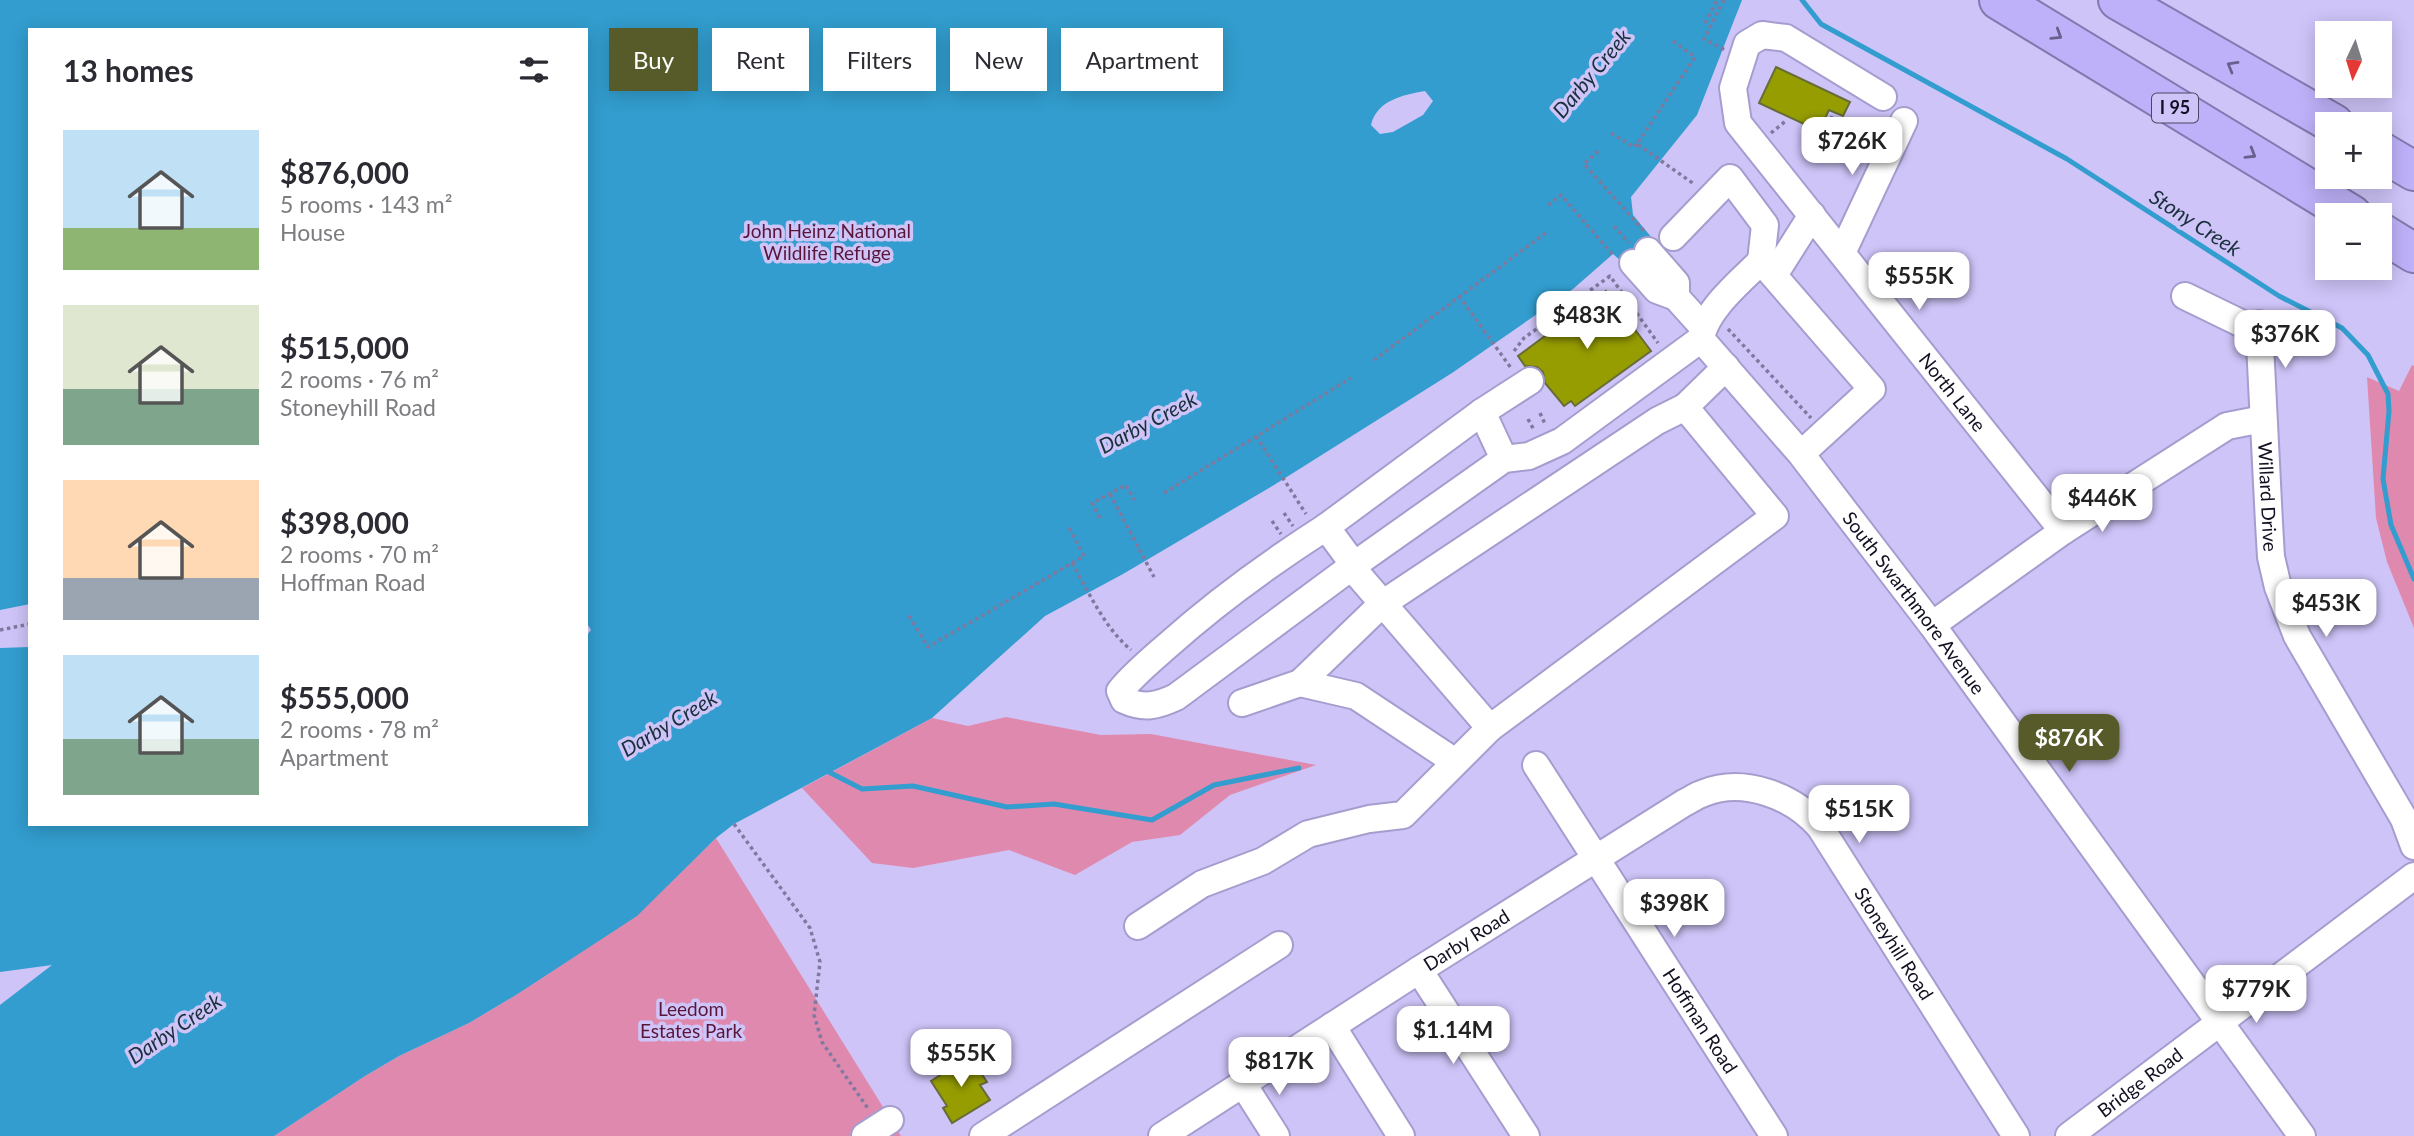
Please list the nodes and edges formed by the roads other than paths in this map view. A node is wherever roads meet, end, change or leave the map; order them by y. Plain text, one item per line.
1 (1998, 0) edge
2 (2118, 0) edge
3 (1883, 97) dead end
4 (2315, 114) edge
5 (1904, 121) dead end
6 (2392, 158) edge
7 (2414, 171) edge
8 (2332, 203) edge
9 (1812, 215) junction
10 (2392, 239) edge
11 (1842, 253) junction
12 (2414, 253) edge
13 (1767, 268) junction
14 (2185, 296) dead end
15 (1710, 331) junction
16 (1726, 367) junction
17 (1530, 381) dead end
18 (1685, 407) junction
19 (1482, 412) junction
20 (2263, 419) junction
21 (1798, 451) junction
22 (1504, 459) junction
23 (1316, 521) junction
24 (2063, 531) junction
25 (1354, 565) junction
26 (1382, 604) junction
27 (1932, 625) junction
28 (1300, 683) junction
29 (1242, 703) dead end
30 (1490, 728) junction
31 (1454, 761) junction
32 (1536, 765) dead end
33 (2414, 846) edge
34 (1595, 860) junction
35 (2414, 876) edge
36 (1138, 926) dead end
37 (1279, 945) dead end
38 (1419, 970) junction
39 (2219, 1023) junction
40 (1332, 1026) junction
41 (1243, 1084) junction
42 (983, 1136) edge
43 (1162, 1136) edge
44 (1276, 1136) edge
45 (1401, 1136) edge
46 (1526, 1136) edge
47 (1774, 1136) edge
48 (2016, 1136) edge
49 (2069, 1136) edge
50 (2302, 1136) edge

1 -> 8 highway, I 95
4 -> 2 highway
3 - 9 street, North Lane
5 - 11 street
6 - 7 highway
9 - 11 street, North Lane
9 - 13 street
10 - 12 highway
11 - 24 street, North Lane
13 - 15 street
13 - 15 street, South Swarthmore Avenue
13 - 21 street
14 - 20 street, Willard Drive
15 - 16 street, South Swarthmore Avenue
15 - 22 street
16 - 18 street
16 - 21 street, South Swarthmore Avenue
17 - 19 street
18 - 26 street
18 - 30 street
19 - 22 street
19 - 23 street
20 - 24 street
20 - 33 street, Willard Drive
21 - 27 street, South Swarthmore Avenue
22 - 25 street
23 - 25 street
23 - 25 street
24 - 27 street
25 - 26 street
26 - 28 street
26 - 30 street
27 - 39 street, South Swarthmore Avenue
28 - 29 street
28 - 31 street
30 - 31 street
31 - 36 street
32 - 34 street, Hoffman Road
34 - 38 street, Darby Road
34 - 47 street, Hoffman Road
34 - 48 street, Stoneyhill Road
35 - 39 street, Bridge Road
37 - 42 street
38 - 40 street, Darby Road
38 - 46 street
39 - 49 street, Bridge Road
39 - 50 street, South Swarthmore Avenue
40 - 41 street, Darby Road
40 - 45 street
41 - 43 street, Darby Road
41 - 44 street

